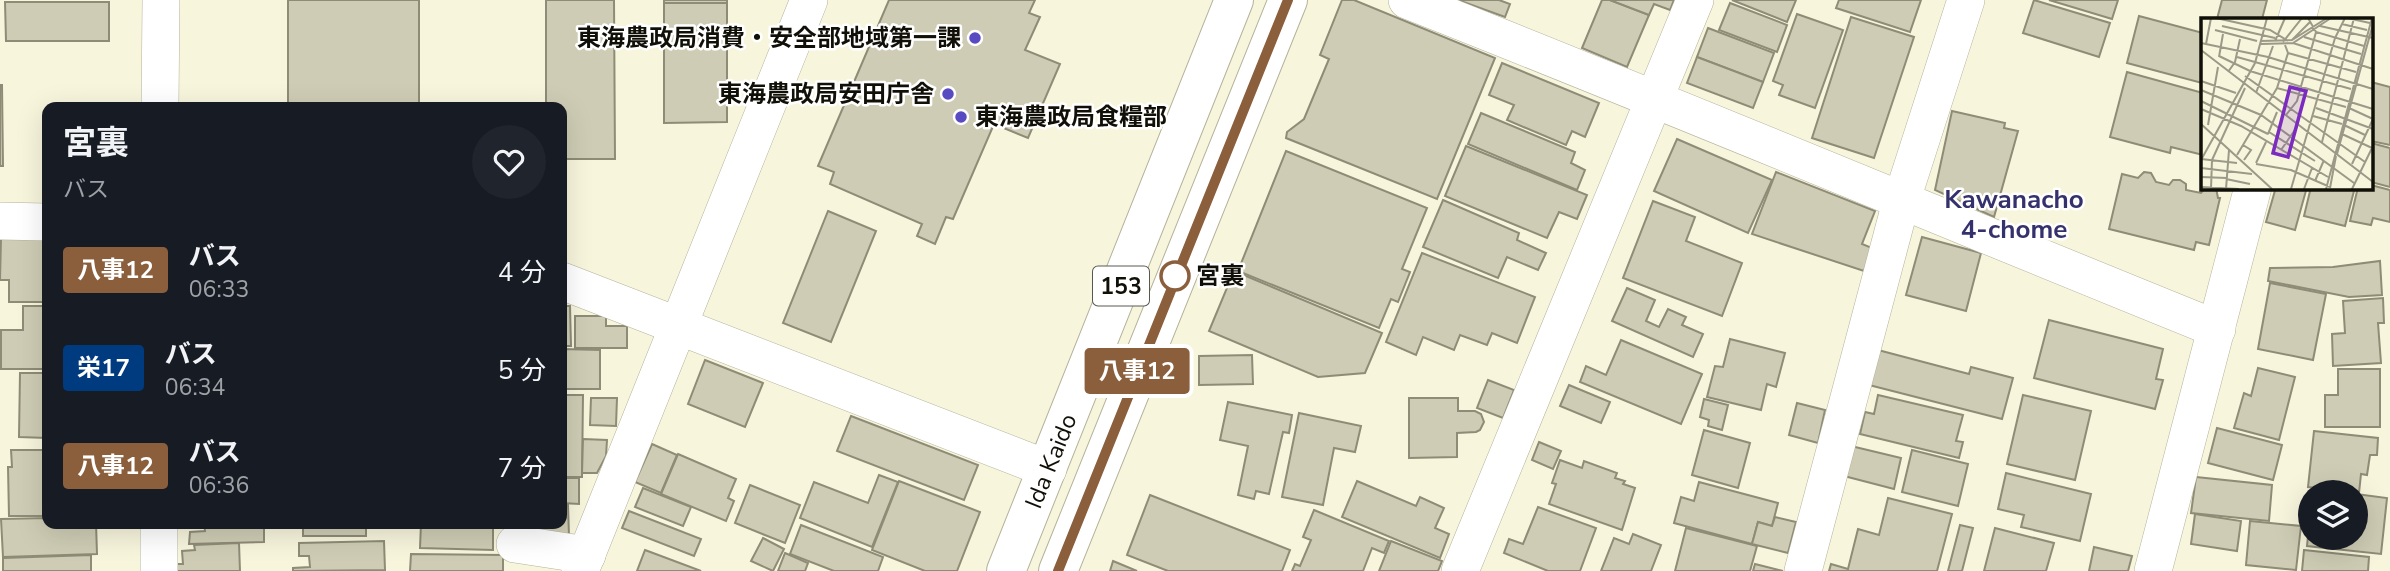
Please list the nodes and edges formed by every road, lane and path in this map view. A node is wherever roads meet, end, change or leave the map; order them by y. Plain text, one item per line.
1 (161, 0) edge
2 (809, 0) edge
3 (1234, 0) edge
4 (1288, 0) edge
5 (1407, 0) edge
6 (1695, 0) edge
7 (1966, 0) edge
8 (2302, 0) edge
9 (2297, 18) edge
10 (1656, 98) junction
11 (160, 102) edge
12 (2252, 189) edge
13 (1901, 202) junction
14 (0, 221) edge
15 (42, 222) edge
16 (567, 283) edge
17 (679, 326) junction
18 (2217, 329) junction
19 (1048, 469) junction
20 (159, 529) edge
21 (515, 544) dead end
22 (584, 563) edge
23 (159, 571) edge
24 (1006, 571) edge
25 (1058, 571) edge
26 (1460, 571) edge
27 (1803, 571) edge
28 (2153, 571) edge

1 - 11 street
2 - 17 street
3 - 19 highway, Ida Kaido / 153
4 - 25 highway, Ida Kaido / 153
5 - 10 street
6 - 10 street
7 - 13 street
8 - 9 street
10 - 13 street
10 - 26 street
12 - 18 street
13 - 18 street
13 - 27 street
14 - 15 street
16 - 17 street
17 - 19 street
17 - 22 street
18 - 28 street
19 - 24 highway, Ida Kaido / 153
20 - 23 street
21 - 22 street

